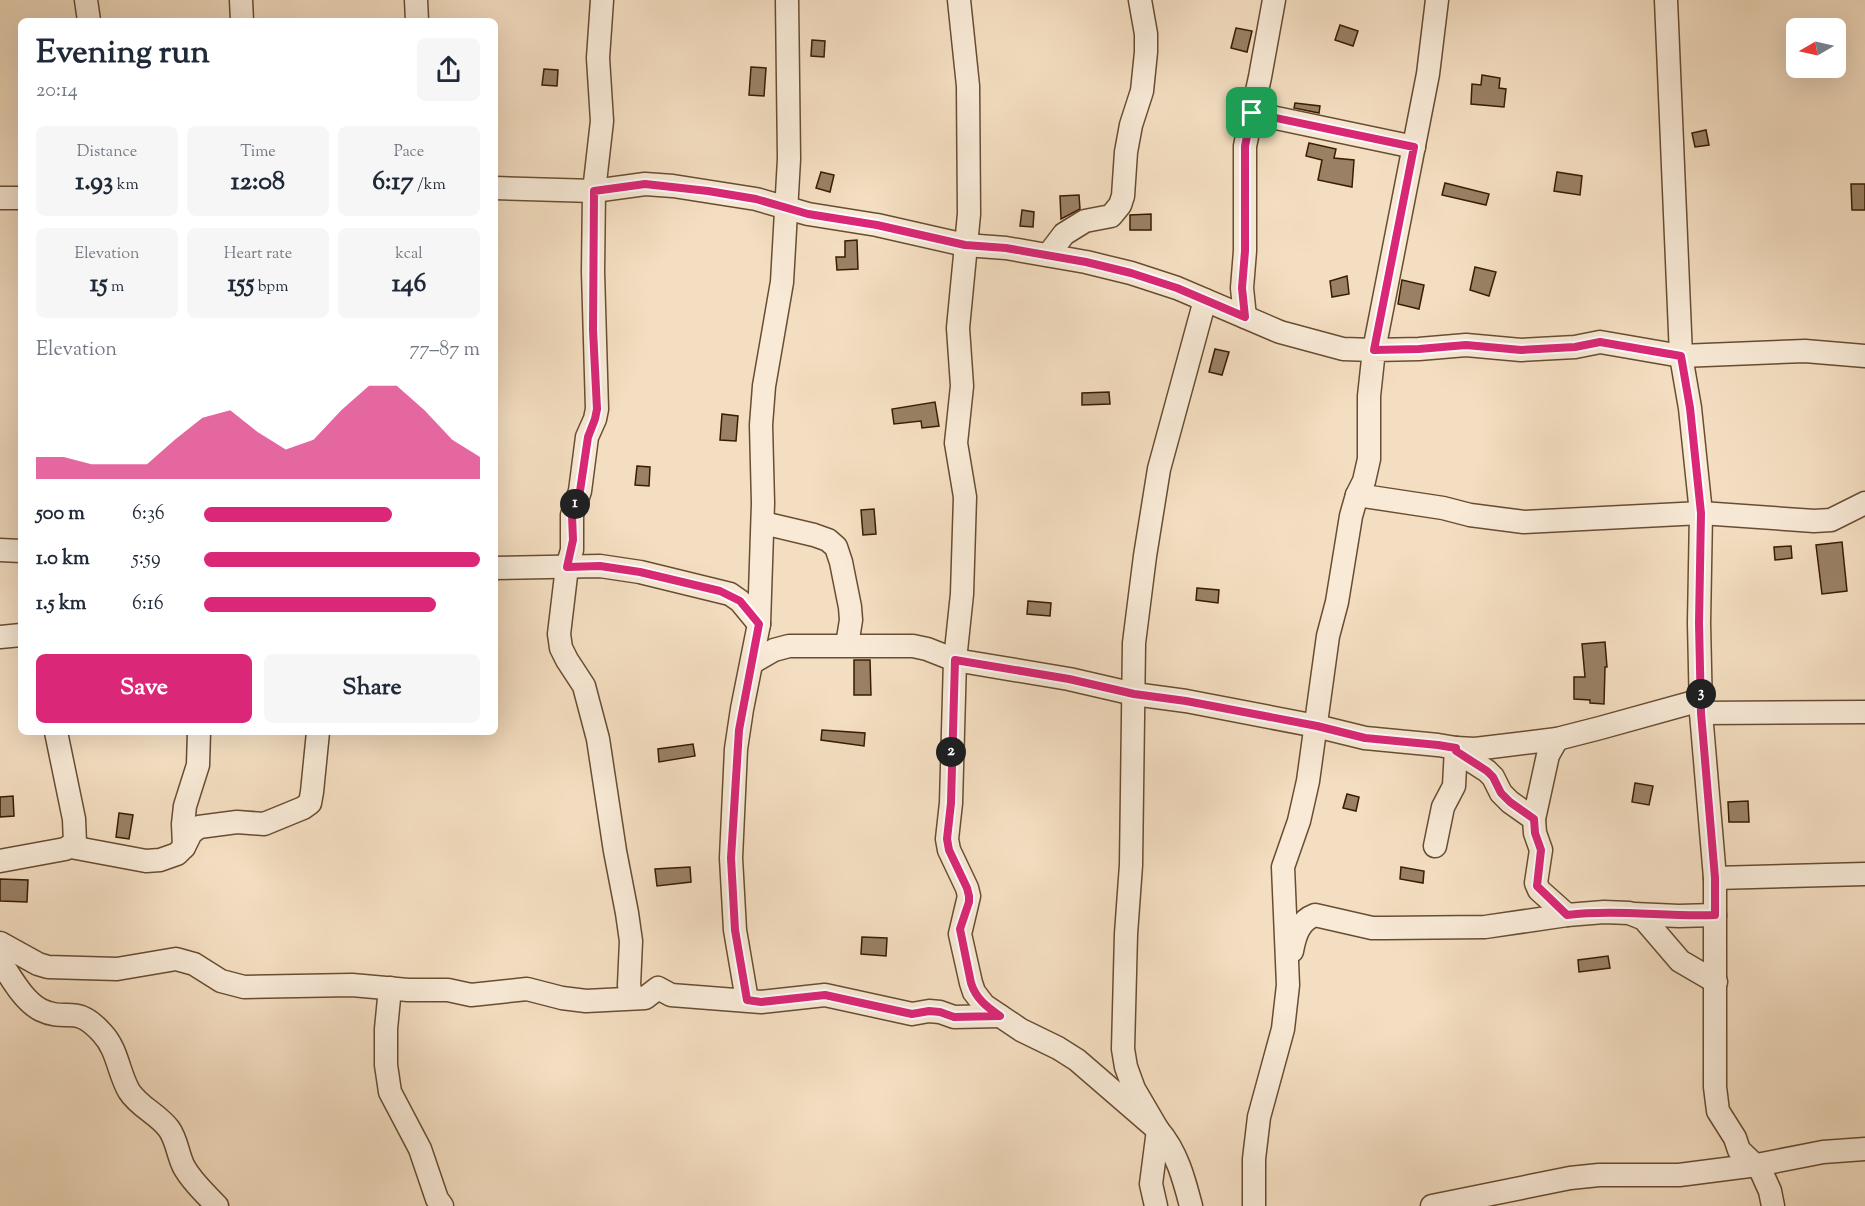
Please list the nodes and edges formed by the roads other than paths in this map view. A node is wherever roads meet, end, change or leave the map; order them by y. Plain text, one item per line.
1 (86, 0) edge
2 (241, 0) edge
3 (416, 0) edge
4 (602, 0) edge
5 (787, 0) edge
6 (959, 0) edge
7 (1140, 0) edge
8 (1274, 0) edge
9 (1437, 0) edge
10 (1666, 0) edge
11 (89, 18) edge
12 (242, 18) edge
13 (417, 18) edge
14 (1252, 113) junction
15 (1414, 147) junction
16 (498, 188) edge
17 (594, 191) junction
18 (0, 198) edge
19 (18, 198) edge
20 (786, 207) junction
21 (965, 245) junction
22 (1048, 255) junction
23 (1205, 300) junction
24 (1245, 317) junction
25 (1374, 350) junction
26 (1681, 356) junction
27 (1865, 356) edge
28 (1357, 495) junction
29 (1865, 503) edge
30 (1701, 513) junction
31 (763, 523) junction
32 (0, 550) edge
33 (18, 550) edge
34 (567, 567) junction
35 (498, 568) edge
36 (759, 624) junction
37 (18, 635) edge
38 (0, 637) edge
39 (847, 645) junction
40 (955, 660) junction
41 (753, 662) junction
42 (1134, 694) junction
43 (1701, 706) junction
44 (1865, 712) edge
45 (1317, 726) junction
46 (57, 735) edge
47 (199, 735) edge
48 (318, 735) edge
49 (1557, 739) junction
50 (1456, 750) junction
51 (1534, 819) junction
52 (1435, 846) dead end
53 (71, 847) junction
54 (184, 847) junction
55 (0, 861) edge
56 (1865, 874) edge
57 (1715, 878) junction
58 (1634, 914) junction
59 (1567, 915) junction
60 (1715, 915) junction
61 (0, 943) edge
62 (0, 961) edge
63 (1716, 982) junction
64 (1288, 985) junction
65 (390, 988) junction
66 (632, 998) junction
67 (747, 1000) junction
68 (1000, 1016) junction
69 (1158, 1131) junction
70 (1865, 1149) edge
71 (1757, 1165) junction
72 (217, 1206) edge
73 (442, 1206) edge
74 (1156, 1206) edge
75 (1191, 1206) edge
76 (1254, 1206) edge
77 (1432, 1206) edge
78 (1773, 1206) edge

1 - 11 street
2 - 12 street
3 - 13 street
4 - 17 street
5 - 20 street
6 - 21 street
7 - 22 street
8 - 14 street
9 - 15 street
10 - 26 street
14 - 15 street
14 - 24 street
15 - 25 street
16 - 17 street
17 - 20 street
17 - 34 street
18 - 19 street
20 - 21 street
20 - 31 street
21 - 22 street
21 - 40 street
22 - 23 street
23 - 24 street
23 - 42 street
24 - 25 street
25 - 26 street
25 - 28 street
26 - 27 street
26 - 30 street
28 - 30 street
28 - 45 street
29 - 30 street
30 - 43 street
31 - 36 street
31 - 39 street
32 - 33 street
34 - 35 street
34 - 36 street
34 - 66 street
36 - 41 street
37 - 38 street
39 - 40 street
39 - 41 street
40 - 42 street
40 - 68 street
41 - 67 street
42 - 45 street
42 - 69 street
43 - 44 street
43 - 49 street
43 - 57 street
45 - 50 street
45 - 64 street
46 - 53 street
47 - 54 street
48 - 54 street
49 - 50 street
49 - 51 street
50 - 51 street
50 - 52 street
51 - 59 street
53 - 54 street
53 - 55 street
56 - 57 street
57 - 60 street
58 - 59 street
58 - 60 street
58 - 63 street
59 - 64 street
60 - 63 street
61 - 65 street
62 - 72 street
63 - 71 street
64 - 76 street
65 - 66 street
65 - 73 street
66 - 67 street
67 - 68 street
68 - 69 street
69 - 74 street
69 - 75 street
70 - 71 street
71 - 77 street
71 - 78 street

